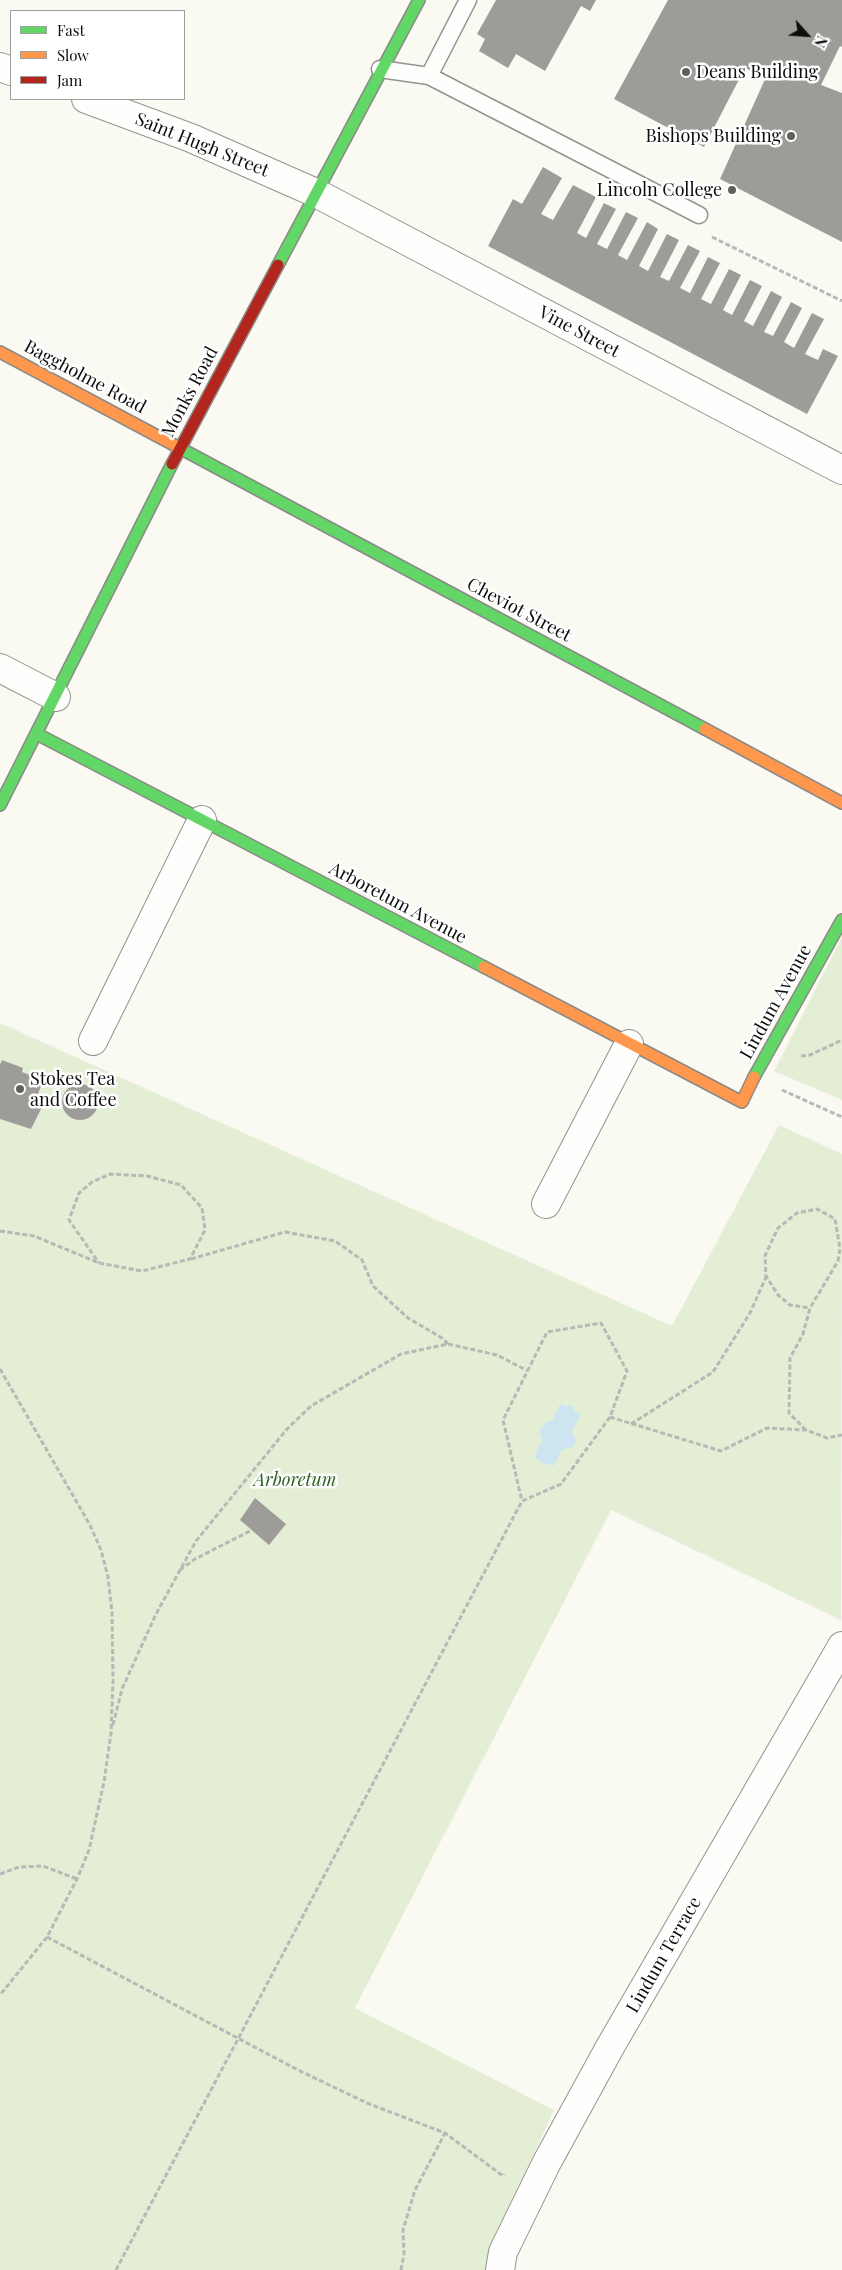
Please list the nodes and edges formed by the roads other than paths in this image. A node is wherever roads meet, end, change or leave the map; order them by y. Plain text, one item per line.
1 (419, 0) edge
2 (468, 0) edge
3 (380, 69) junction
4 (428, 76) junction
5 (89, 100) edge
6 (316, 193) junction
7 (699, 215) dead end
8 (0, 352) edge
9 (180, 448) junction
10 (842, 470) edge
11 (0, 668) edge
12 (56, 697) junction
13 (38, 734) junction
14 (842, 803) edge
15 (0, 805) edge
16 (202, 820) junction
17 (842, 920) edge
18 (93, 1040) dead end
19 (629, 1044) junction
20 (742, 1102) joint
21 (546, 1204) dead end
22 (842, 1646) edge
23 (500, 2270) edge

1 - 3 street, Monks Road
2 - 4 lane
3 - 4 lane
3 - 6 street, Monks Road
4 - 7 lane
5 - 6 street, Saint Hugh Street
6 - 9 street, Monks Road
6 - 10 street, Vine Street
8 - 9 street, Baggholme Road
9 - 12 street, Monks Road
9 - 14 street, Cheviot Street
11 - 12 street
12 - 13 street, Monks Road
13 - 15 street, Monks Road
13 - 16 street, Arboretum Avenue
16 - 18 street
16 - 19 street, Arboretum Avenue
17 - 20 street, Lindum Avenue
19 - 20 street, Arboretum Avenue
19 - 21 street
22 - 23 street, Lindum Terrace

